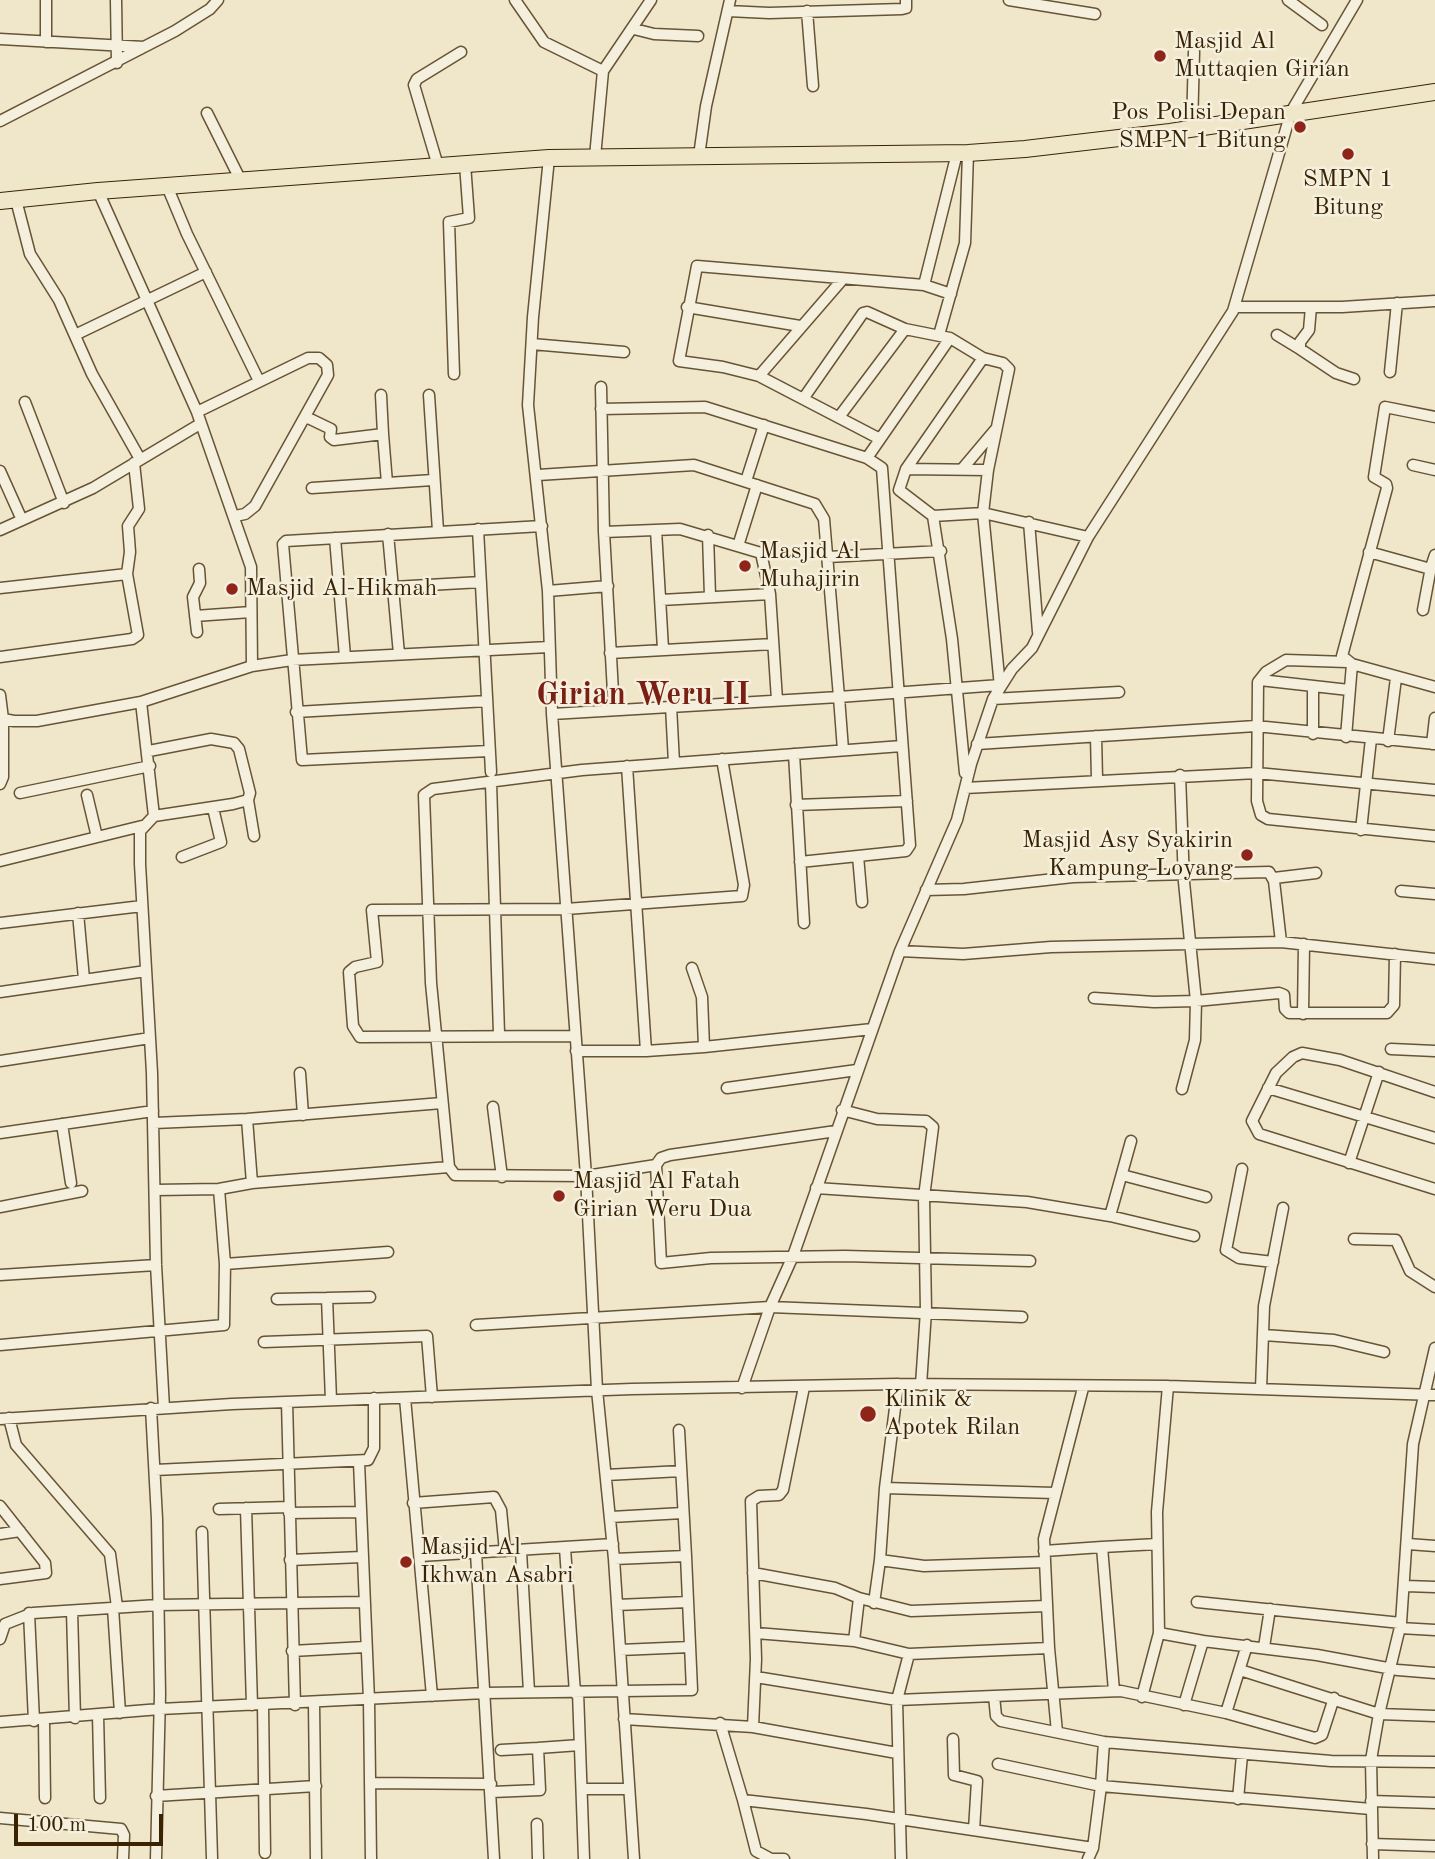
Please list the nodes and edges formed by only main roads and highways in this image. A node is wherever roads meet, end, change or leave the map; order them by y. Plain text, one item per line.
1 (1435, 92) edge
2 (8, 200) edge

1 - 2 highway

